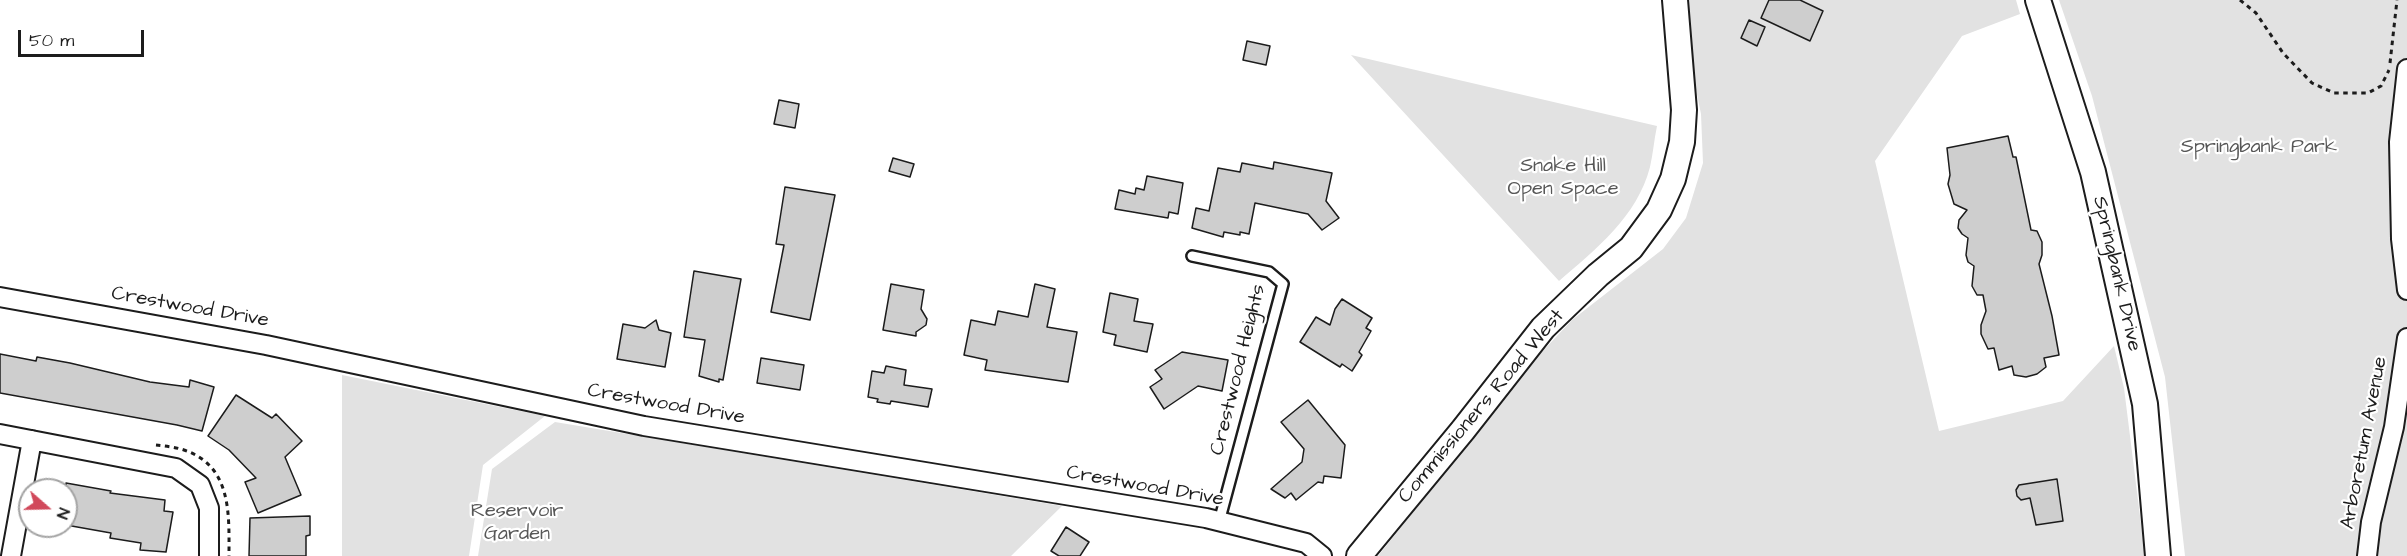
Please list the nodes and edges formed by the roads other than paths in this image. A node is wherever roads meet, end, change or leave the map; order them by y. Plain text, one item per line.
1 (1675, 0) edge
2 (2038, 0) edge
3 (2407, 69) edge
4 (1192, 256) dead end
5 (2407, 290) edge
6 (0, 297) edge
7 (2407, 338) edge
8 (0, 434) edge
9 (32, 440) junction
10 (1220, 522) junction
11 (11, 556) edge
12 (209, 556) edge
13 (1322, 556) edge
14 (1359, 556) edge
15 (2158, 556) edge
16 (2367, 556) edge

1 - 14 main road, Commissioners Road West
2 - 15 main road, Springbank Drive
3 - 5 street
4 - 10 lane, Crestwood Heights
6 - 10 street, Crestwood Drive
7 - 16 street, Arboretum Avenue
8 - 9 street
9 - 11 street
9 - 12 street
10 - 13 street, Crestwood Drive

